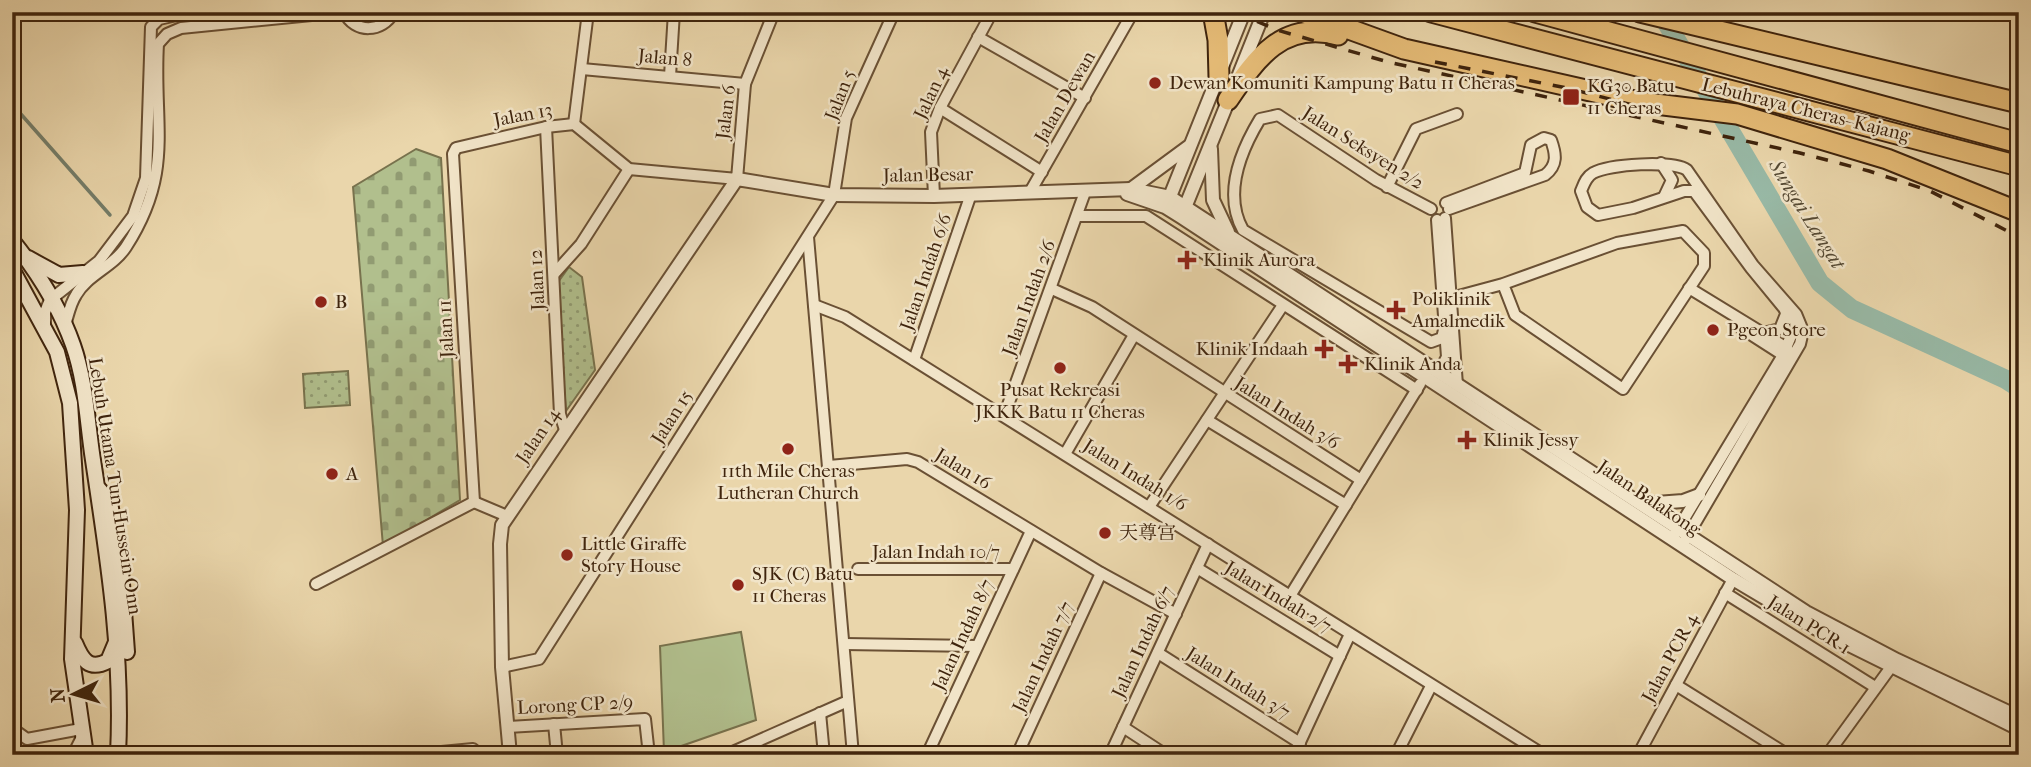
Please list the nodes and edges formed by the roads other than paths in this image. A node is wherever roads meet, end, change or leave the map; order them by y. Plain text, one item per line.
1 (190, 12) edge
2 (343, 12) edge
3 (394, 12) edge
4 (588, 12) edge
5 (674, 12) edge
6 (774, 12) edge
7 (894, 12) edge
8 (992, 12) edge
9 (1213, 12) edge
10 (1244, 12) edge
11 (1264, 12) edge
12 (1302, 12) edge
13 (1431, 12) edge
14 (1535, 12) edge
15 (1567, 12) edge
16 (1640, 12) edge
17 (1127, 16) edge
18 (1594, 27) junction
19 (1487, 28) junction
20 (978, 37) junction
21 (1404, 49) junction
22 (582, 69) junction
23 (670, 76) junction
24 (1219, 77) junction
25 (745, 84) junction
26 (1085, 98) junction
27 (1228, 100) junction
28 (2019, 103) edge
29 (940, 108) junction
30 (1744, 113) junction
31 (1457, 114) dead end
32 (574, 124) junction
33 (546, 127) junction
34 (1195, 139) junction
35 (1210, 141) junction
36 (2019, 143) edge
37 (453, 154) joint
38 (1661, 163) junction
39 (2019, 166) edge
40 (629, 169) junction
41 (1042, 172) junction
42 (1211, 173) junction
43 (1234, 178) junction
44 (737, 179) junction
45 (1387, 187) junction
46 (1126, 190) junction
47 (1030, 192) junction
48 (1085, 192) junction
49 (971, 194) junction
50 (834, 195) junction
51 (934, 196) junction
52 (1664, 197) junction
53 (1168, 202) junction
54 (2019, 210) edge
55 (1184, 211) junction
56 (1444, 212) junction
57 (1077, 216) junction
58 (1231, 236) junction
59 (808, 237) junction
60 (12, 240) edge
61 (26, 258) junction
62 (12, 269) edge
63 (83, 273) junction
64 (554, 274) junction
65 (1503, 284) junction
66 (1052, 289) junction
67 (1692, 290) junction
68 (1451, 298) junction
69 (50, 300) junction
70 (1283, 304) junction
71 (814, 305) junction
72 (1785, 309) junction
73 (45, 325) junction
74 (65, 326) junction
75 (1445, 326) junction
76 (1763, 333) junction
77 (1134, 335) junction
78 (1786, 355) junction
79 (914, 360) junction
80 (1428, 373) junction
81 (1457, 385) junction
82 (1417, 390) junction
83 (1223, 393) junction
84 (1004, 416) junction
85 (1207, 420) junction
86 (565, 430) junction
87 (1065, 454) junction
88 (830, 466) junction
89 (1361, 481) junction
90 (98, 488) junction
91 (1699, 495) junction
92 (474, 502) junction
93 (1643, 504) junction
94 (1346, 505) junction
95 (1149, 507) junction
96 (507, 516) junction
97 (1031, 531) junction
98 (1681, 535) junction
99 (1208, 544) junction
100 (1197, 568) junction
101 (858, 569) dead end
102 (1013, 569) junction
103 (1101, 573) junction
104 (1733, 579) junction
105 (316, 584) dead end
106 (1725, 593) junction
107 (1290, 596) junction
108 (1175, 614) junction
109 (1350, 634) junction
110 (117, 635) junction
111 (73, 638) junction
112 (844, 644) junction
113 (977, 646) junction
114 (1158, 653) junction
115 (1340, 656) junction
116 (502, 667) junction
117 (1891, 667) junction
118 (1676, 685) junction
119 (1431, 686) junction
120 (1875, 687) junction
121 (848, 701) junction
122 (820, 713) junction
123 (12, 717) edge
124 (2019, 717) edge
125 (554, 724) junction
126 (507, 727) junction
127 (1123, 727) junction
128 (2019, 729) edge
129 (82, 733) junction
130 (1300, 743) junction
131 (475, 752) edge
132 (731, 754) edge
133 (73, 755) edge
134 (86, 755) edge
135 (118, 755) edge
136 (128, 755) edge
137 (410, 755) edge
138 (510, 755) edge
139 (557, 755) edge
140 (649, 755) edge
141 (824, 755) edge
142 (853, 755) edge
143 (927, 755) edge
144 (1017, 755) edge
145 (1110, 755) edge
146 (1166, 755) edge
147 (1294, 755) edge
148 (1396, 755) edge
149 (1544, 755) edge
150 (1638, 755) edge
151 (1788, 755) edge
152 (1827, 755) edge

1 - 63 street
2 - 3 street
2 - 74 street
4 - 22 street
5 - 23 street
6 - 25 street, Jalan 6
7 - 50 street, Jalan 5
8 - 20 street, Jalan 4
9 - 24 highway
10 - 24 street
11 - 27 street
12 - 21 highway
13 - 19 highway, Lebuhraya Cheras–Kajang
14 - 18 highway, Lebuhraya Cheras–Kajang
15 - 18 highway
16 - 28 highway
17 - 26 street, Jalan Dewan
18 - 36 highway, Lebuhraya Cheras–Kajang
19 - 30 highway
19 - 39 highway, Lebuhraya Cheras–Kajang
20 - 26 street
20 - 29 street, Jalan 4
21 - 27 highway
21 - 30 highway
22 - 23 street, Jalan 8
22 - 32 street
23 - 25 street, Jalan 8
24 - 34 street
25 - 44 street, Jalan 6
26 - 41 street, Jalan Dewan
27 - 35 street
29 - 41 street
29 - 51 street, Jalan 4
30 - 54 highway
31 - 45 street
32 - 33 street, Jalan 13
32 - 40 street, Jalan 13
33 - 37 street, Jalan 13
33 - 64 street, Jalan 12
34 - 46 street
34 - 53 street
35 - 42 street
35 - 55 street
37 - 92 street, Jalan 11
38 - 52 street
38 - 52 street
38 - 78 street
40 - 44 street
40 - 64 street
41 - 47 street, Jalan Dewan
42 - 43 street
42 - 58 street
43 - 45 street, Jalan Seksyen 2/2
43 - 75 street
44 - 50 street, Jalan Besar
44 - 86 street, Jalan 14
45 - 56 street, Jalan Seksyen 2/2
46 - 48 street, Jalan Besar
46 - 53 street, Jalan Besar
47 - 48 street, Jalan Besar
47 - 49 street, Jalan Besar
48 - 57 street, Jalan Indah 2/6
49 - 51 street, Jalan Besar
49 - 79 street, Jalan Indah 6/6
50 - 51 street, Jalan Besar
50 - 59 street, Jalan 15
52 - 72 street
53 - 55 street
55 - 58 street, Jalan Balakong
55 - 80 street, Jalan Balakong
56 - 56 street
56 - 68 street
56 - 75 street
57 - 66 street, Jalan Indah 2/6
57 - 70 street
58 - 80 street, Jalan Balakong
59 - 71 street
59 - 116 street, Jalan 15
60 - 61 main road, Lebuh Utama Tun Hussein Onn
61 - 63 main road
61 - 69 main road, Lebuh Utama Tun Hussein Onn
62 - 73 main road, Lebuh Utama Tun Hussein Onn
63 - 69 street
64 - 86 street, Jalan 12
65 - 67 street
65 - 67 street
65 - 68 street
66 - 77 street, Jalan Indah 3/6
66 - 84 street, Jalan Indah 2/6
67 - 76 street
67 - 78 street
68 - 81 street
69 - 73 street
69 - 74 main road, Lebuh Utama Tun Hussein Onn
70 - 82 street
70 - 83 street
71 - 79 street, Jalan Indah 1/6
71 - 88 street
72 - 76 street
72 - 78 street
73 - 111 main road, Lebuh Utama Tun Hussein Onn
74 - 90 main road, Lebuh Utama Tun Hussein Onn
75 - 80 street
76 - 78 street
77 - 83 street, Jalan Indah 3/6
77 - 87 street
78 - 91 street
78 - 98 street
79 - 84 street, Jalan Indah 1/6
80 - 81 street, Jalan Balakong
80 - 82 street
80 - 98 street, Jalan Balakong
81 - 93 street, Jalan Balakong
82 - 89 street
83 - 85 street
83 - 89 street, Jalan Indah 3/6
84 - 87 street, Jalan Indah 1/6
85 - 94 street
85 - 95 street
86 - 96 street, Jalan 14
87 - 95 street, Jalan Indah 1/6
88 - 97 street, Jalan 16
88 - 112 street
89 - 94 street
90 - 110 main road, Lebuh Utama Tun Hussein Onn
90 - 136 main road
91 - 93 street
91 - 98 street
92 - 96 street
92 - 105 street
93 - 98 street, Jalan Balakong
94 - 107 street
95 - 99 street, Jalan Indah 1/6
96 - 116 street, Jalan 14
97 - 102 street, Jalan Indah 8/7
97 - 103 street, Jalan 16
98 - 104 street, Jalan Balakong
98 - 124 street, Jalan Balakong
99 - 100 street, Jalan Indah 6/7
99 - 107 street, Jalan Indah 1/6
100 - 108 street, Jalan Indah 6/7
100 - 115 street, Jalan Indah 2/7
101 - 102 street, Jalan Indah 10/7
102 - 113 street, Jalan Indah 8/7
103 - 108 street, Jalan 16
103 - 144 street, Jalan Indah 7/7
104 - 106 street, Jalan PCR 4
104 - 117 street, Jalan Balakong
106 - 118 street, Jalan PCR 4
106 - 120 street, Jalan PCR 1
107 - 109 street, Jalan Indah 1/6
108 - 114 street, Jalan Indah 6/7
109 - 115 street
109 - 119 street, Jalan Indah 1/6
110 - 111 main road
110 - 135 main road, Lebuh Utama Tun Hussein Onn
111 - 129 main road, Lebuh Utama Tun Hussein Onn
112 - 113 street
112 - 121 street
113 - 143 street, Jalan Indah 8/7
114 - 127 street, Jalan Indah 6/7
114 - 130 street, Jalan Indah 3/7
115 - 130 street
116 - 126 street, Jalan 14
117 - 120 street
117 - 128 street, Jalan Balakong
118 - 150 street, Jalan PCR 4
118 - 151 street
119 - 148 street
119 - 149 street, Jalan Indah 1/6
120 - 152 street
121 - 122 street
121 - 142 street
122 - 132 street
122 - 141 street
123 - 129 street
125 - 126 street, Lorong CP 2/9
125 - 139 street
125 - 140 street, Lorong CP 2/9
126 - 138 street, Jalan 14
127 - 145 street, Jalan Indah 6/7
127 - 146 street
129 - 133 street
129 - 134 main road, Lebuh Utama Tun Hussein Onn
130 - 147 street
131 - 137 street

